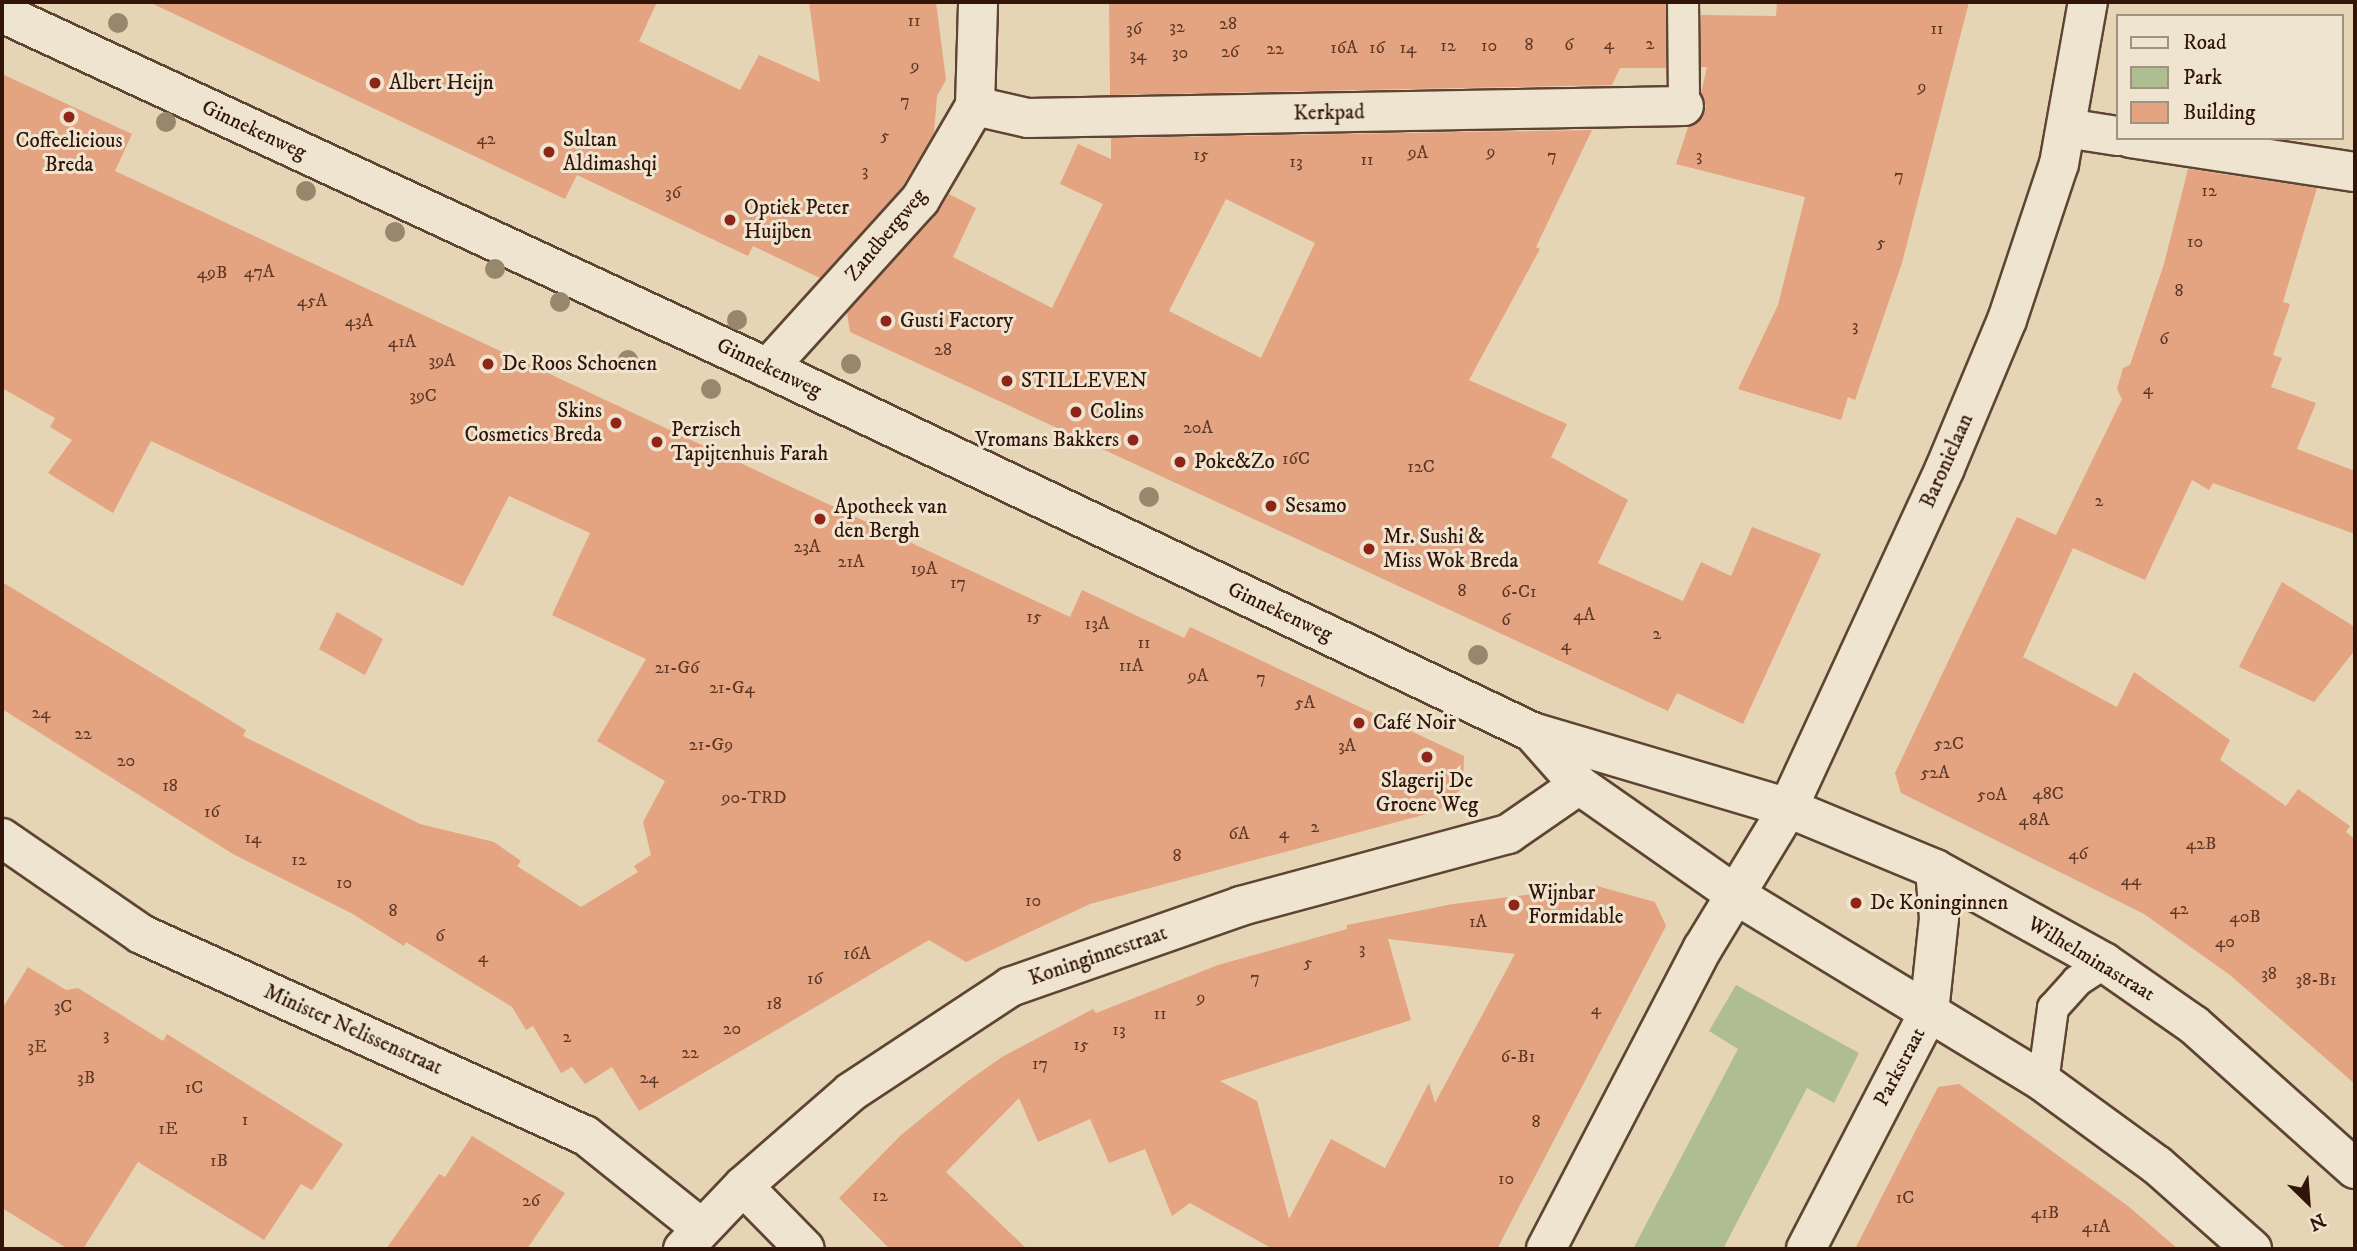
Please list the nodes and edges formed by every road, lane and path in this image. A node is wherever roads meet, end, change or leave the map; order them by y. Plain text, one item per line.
1 (978, 2) edge
2 (1683, 2) edge
3 (2088, 2) edge
4 (2, 13) edge
5 (975, 106) junction
6 (1684, 106) joint
7 (2066, 128) junction
8 (2116, 136) edge
9 (2143, 140) edge
10 (2355, 172) edge
11 (768, 368) junction
12 (1532, 732) junction
13 (1579, 785) junction
14 (1788, 808) junction
15 (2, 838) edge
16 (1935, 869) junction
17 (1736, 895) junction
18 (2105, 963) junction
19 (1929, 1012) junction
20 (2043, 1082) junction
21 (2355, 1169) edge
22 (743, 1186) junction
23 (691, 1238) edge
24 (805, 1249) edge
25 (1546, 1249) edge
26 (1806, 1249) edge
27 (2252, 1249) edge

1 - 5 street, Zandbergweg
2 - 6 lane
3 - 7 street, Baronielaan
4 - 11 street, Ginnekenweg
5 - 6 street, Kerkpad
5 - 11 street, Zandbergweg
7 - 8 street
7 - 14 street, Baronielaan
9 - 10 street
11 - 12 street, Ginnekenweg
12 - 13 street, Ginnekenweg
12 - 14 street, Ginnekenweg
13 - 17 street, Ginnekenweg
13 - 22 street, Koninginnestraat
14 - 16 street, Wilhelminastraat
14 - 17 street, Baronielaan
15 - 23 street, Minister Nelissenstraat
16 - 18 street, Wilhelminastraat
16 - 19 street, Parkstraat
17 - 19 street
17 - 25 street
18 - 20 lane
18 - 21 street, Wilhelminastraat
19 - 20 street
19 - 26 street, Parkstraat
20 - 27 street
22 - 23 street, Koninginnestraat
22 - 24 street

